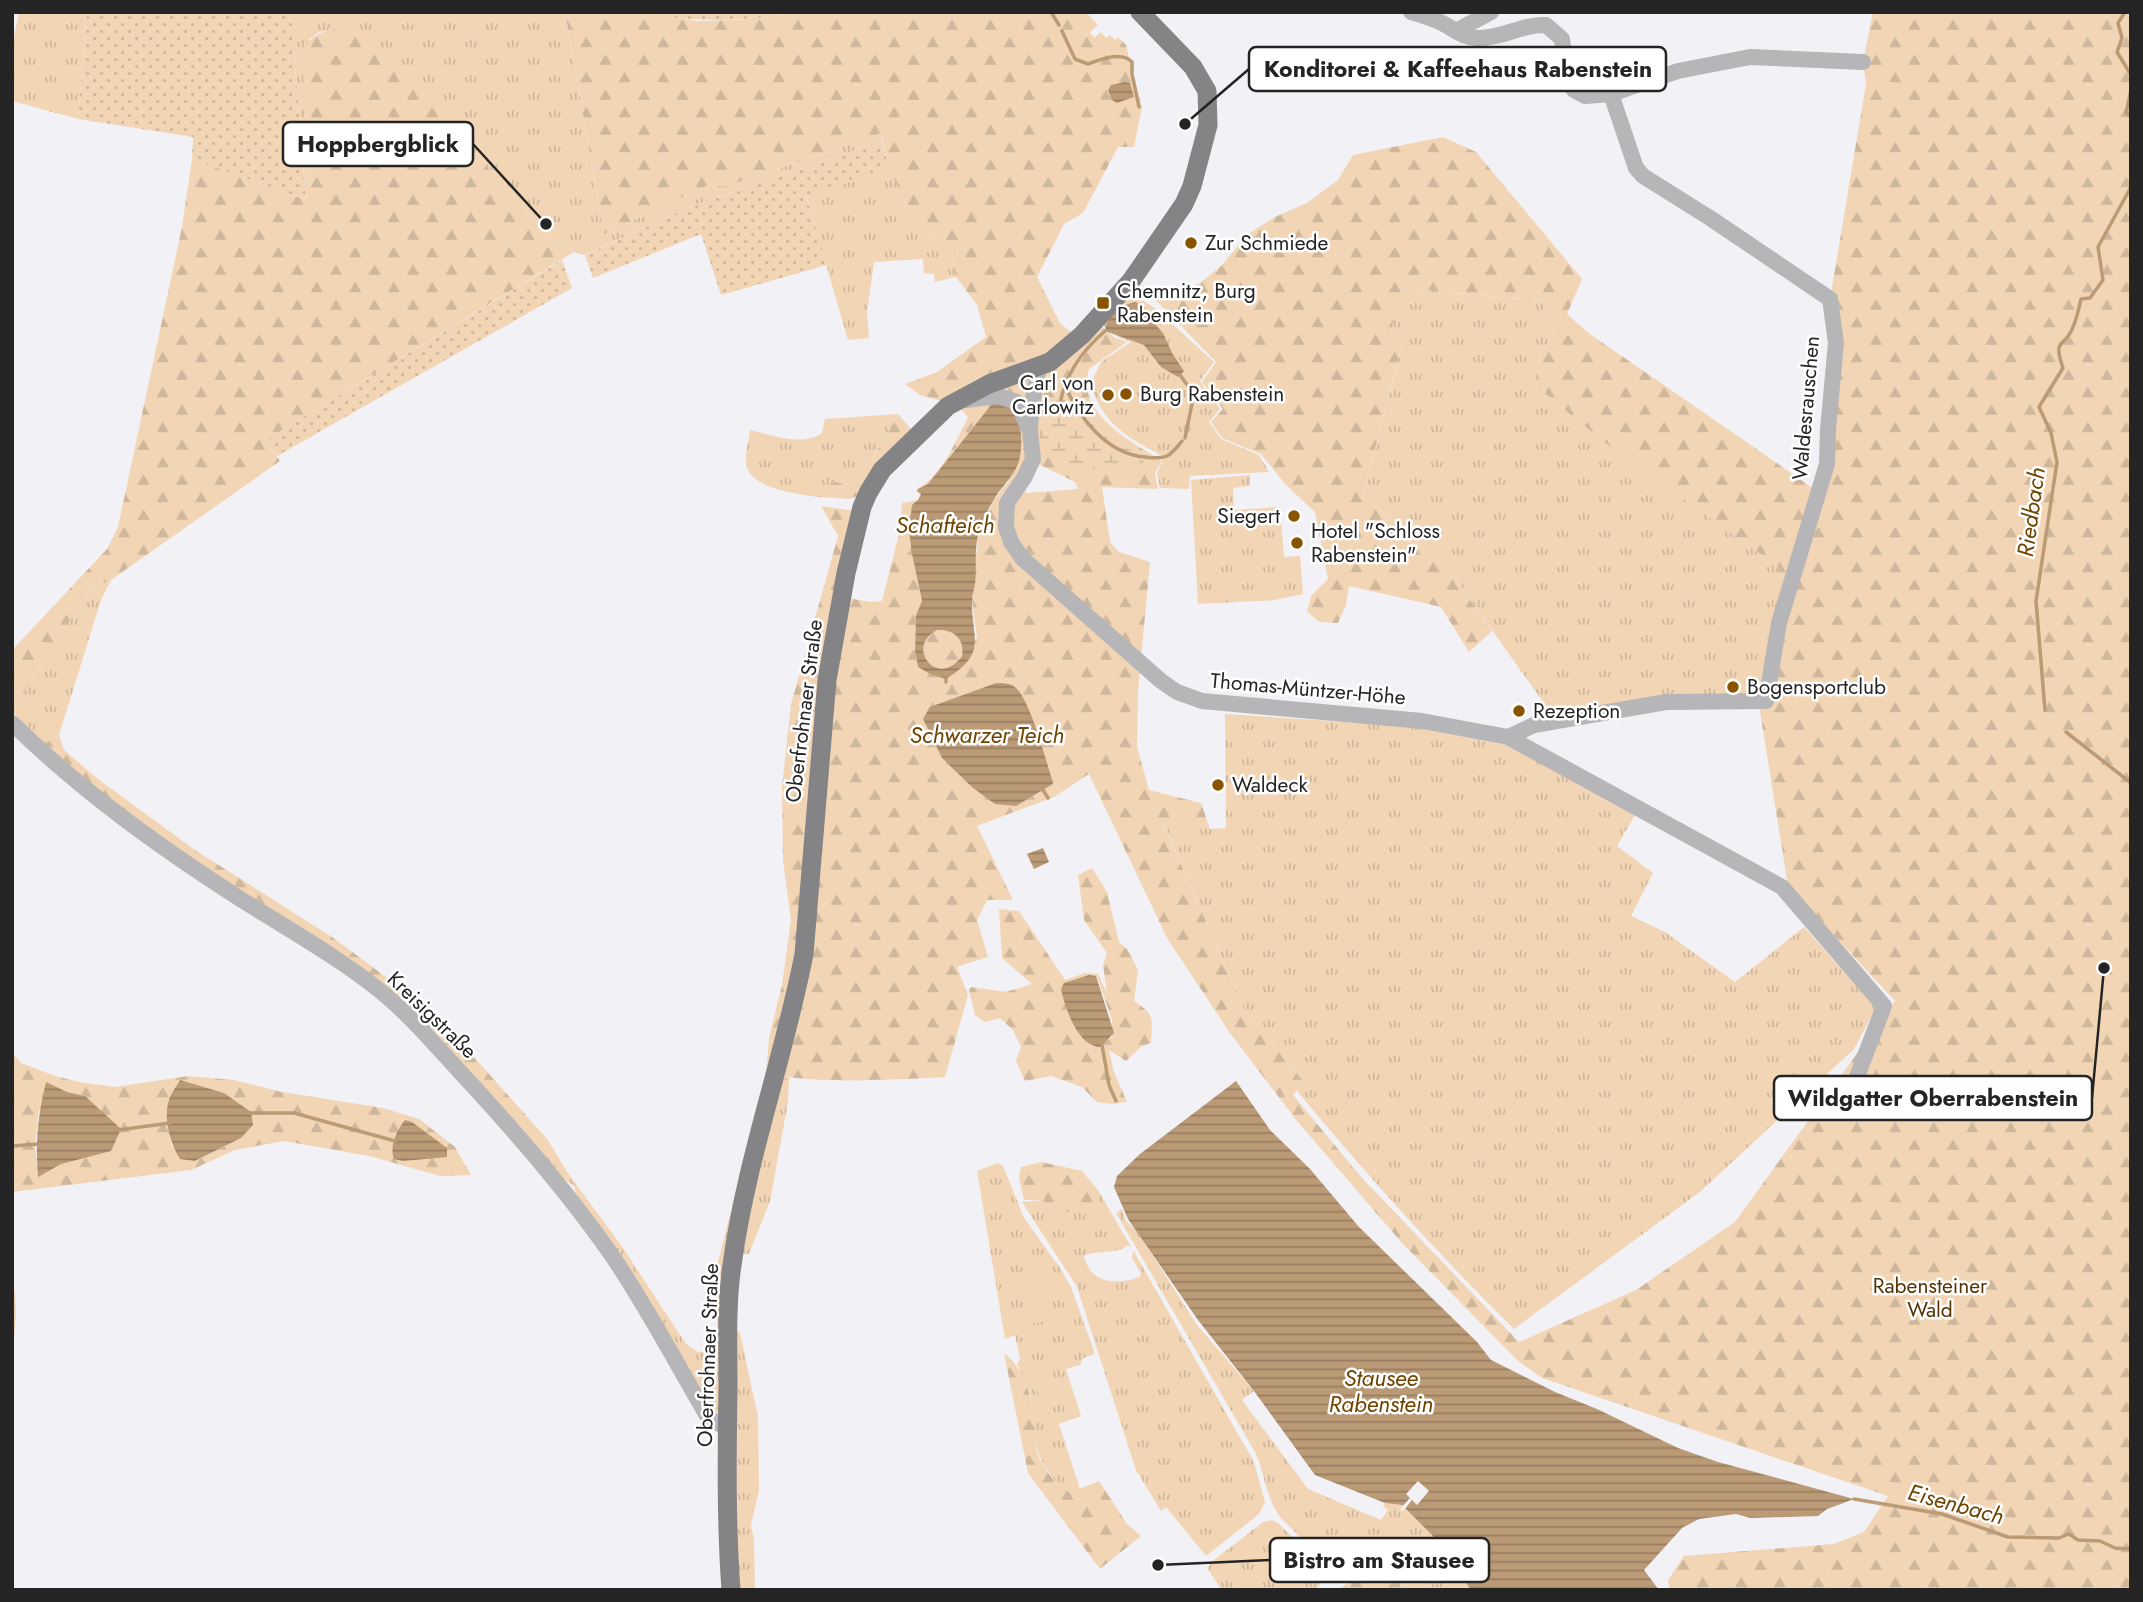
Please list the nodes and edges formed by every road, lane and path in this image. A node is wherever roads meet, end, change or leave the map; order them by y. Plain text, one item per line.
1 (1140, 12) edge
2 (1411, 12) edge
3 (1491, 12) edge
4 (1455, 31) junction
5 (1863, 62) dead end
6 (1611, 94) junction
7 (1039, 367) junction
8 (958, 400) junction
9 (1030, 431) junction
10 (12, 723) edge
11 (1508, 737) junction
12 (1847, 1103) dead end
13 (727, 1429) junction
14 (731, 1590) edge

1 - 7 main road, Oberfrohnaer Straße
2 - 4 street
3 - 4 street
4 - 6 street
5 - 6 street
6 - 11 street, Waldesrauschen
7 - 8 main road, Oberfrohnaer Straße
7 - 9 street, Thomas-Müntzer-Höhe
8 - 9 street
8 - 13 main road, Oberfrohnaer Straße
9 - 11 street, Thomas-Müntzer-Höhe
10 - 13 street, Kreisigstraße
11 - 12 street, Thomas-Müntzer-Höhe
13 - 14 main road, Oberfrohnaer Straße

